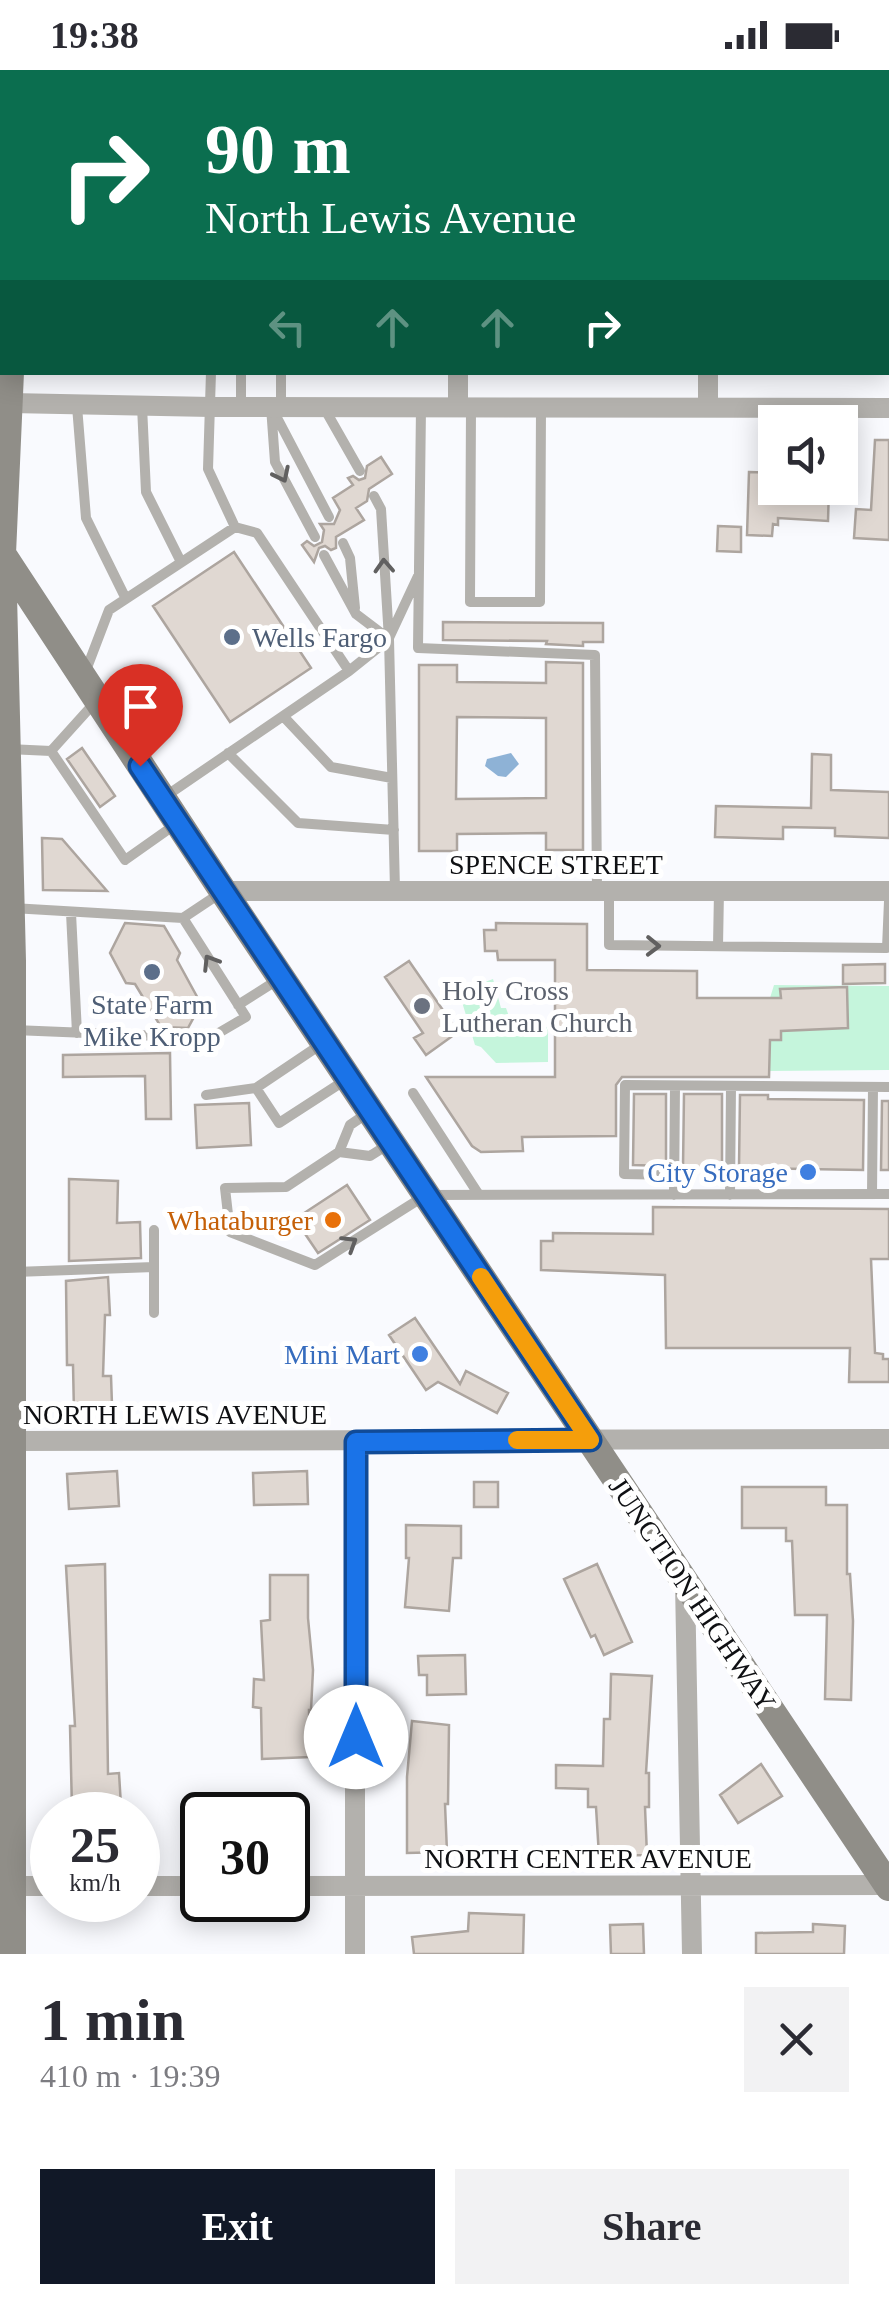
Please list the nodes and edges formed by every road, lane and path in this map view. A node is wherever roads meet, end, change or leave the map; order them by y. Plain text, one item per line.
1 (5, 375) edge
2 (211, 375) edge
3 (241, 375) edge
4 (281, 375) edge
5 (459, 375) edge
6 (708, 375) edge
7 (10, 403) junction
8 (240, 405) junction
9 (77, 406) junction
10 (142, 406) junction
11 (276, 406) junction
12 (324, 406) junction
13 (211, 407) junction
14 (421, 407) junction
15 (464, 407) junction
16 (541, 407) junction
17 (708, 408) junction
18 (889, 408) edge
19 (360, 471) dead end
20 (374, 496) dead end
21 (329, 518) dead end
22 (235, 527) junction
23 (314, 536) dead end
24 (343, 543) dead end
25 (1, 552) edge
26 (324, 555) dead end
27 (182, 562) junction
28 (419, 573) junction
29 (126, 599) junction
30 (356, 614) junction
31 (389, 638) junction
32 (349, 671) junction
33 (90, 688) junction
34 (3, 709) edge
35 (283, 716) junction
36 (7, 749) junction
37 (52, 751) junction
38 (228, 753) junction
39 (392, 778) junction
40 (162, 798) junction
41 (178, 823) junction
42 (394, 830) junction
43 (223, 891) junction
44 (395, 891) junction
45 (603, 891) junction
46 (720, 891) junction
47 (889, 891) edge
48 (889, 902) edge
49 (11, 908) junction
50 (71, 913) junction
51 (183, 918) junction
52 (718, 946) junction
53 (6, 961) edge
54 (281, 978) junction
55 (238, 1005) junction
56 (13, 1030) junction
57 (76, 1033) junction
58 (324, 1043) junction
59 (348, 1078) junction
60 (675, 1086) junction
61 (731, 1086) junction
62 (872, 1086) junction
63 (889, 1087) edge
64 (256, 1088) junction
65 (413, 1093) dead end
66 (206, 1095) dead end
67 (370, 1111) junction
68 (391, 1143) junction
69 (339, 1152) junction
70 (674, 1174) junction
71 (674, 1194) junction
72 (872, 1194) junction
73 (889, 1194) edge
74 (426, 1195) junction
75 (478, 1195) junction
76 (730, 1195) junction
77 (154, 1230) dead end
78 (154, 1267) junction
79 (14, 1272) junction
80 (154, 1314) dead end
81 (889, 1439) edge
82 (590, 1440) junction
83 (7, 1441) edge
84 (356, 1442) junction
85 (685, 1583) junction
86 (6, 1886) edge
87 (310, 1886) edge
88 (357, 1886) junction
89 (692, 1886) junction
90 (889, 1886) edge
91 (12, 1954) edge
92 (355, 1954) edge
93 (692, 1954) edge

1 - 7 street
2 - 13 lane
3 - 8 lane
4 - 11 lane
5 - 15 street
6 - 17 street
7 - 9 street
7 - 25 street
8 - 11 street
8 - 13 street
9 - 10 street
9 - 29 lane
10 - 13 street
10 - 27 lane
11 - 12 street
11 - 21 lane
11 -> 23 lane
12 - 14 street
12 - 19 lane
13 - 22 lane
14 - 15 street
14 - 28 lane
15 - 16 street
15 - 16 lane
16 - 17 street
17 - 18 street
31 -> 20 lane
22 - 27 lane
22 - 32 lane
24 - 30 lane
25 - 33 street, JUNCTION HIGHWAY
25 - 34 street
26 - 30 lane
27 - 29 lane
28 - 31 lane
28 - 45 lane
29 - 33 lane
30 - 31 lane
31 - 32 lane
31 - 39 lane
32 - 35 lane
33 - 37 lane
33 - 40 street, JUNCTION HIGHWAY
34 - 36 street
35 - 38 lane
35 - 39 lane
36 - 37 lane
36 - 49 street
37 - 41 lane
38 - 40 lane
38 - 42 lane
39 - 42 lane
40 - 41 street, JUNCTION HIGHWAY
41 - 43 street, JUNCTION HIGHWAY
42 - 44 lane
43 - 44 street, SPENCE STREET
43 - 51 lane
43 - 54 street, JUNCTION HIGHWAY
44 - 45 street, SPENCE STREET
45 - 46 street, SPENCE STREET
45 -> 52 lane
46 - 47 street, SPENCE STREET
46 - 52 lane
48 - 52 lane
49 - 50 lane
49 - 53 street
50 - 51 lane
50 - 57 lane
55 -> 51 lane
53 - 56 street
54 - 55 lane
54 - 58 street, JUNCTION HIGHWAY
55 - 57 lane
56 - 57 lane
56 - 79 street
58 - 59 street, JUNCTION HIGHWAY
58 - 64 lane
59 - 64 lane
59 - 67 street, JUNCTION HIGHWAY
60 - 61 lane
60 - 70 lane
60 - 70 lane
61 - 62 lane
61 - 76 lane
62 - 63 lane
62 - 72 lane
64 - 66 lane
65 - 75 lane
67 - 68 street, JUNCTION HIGHWAY
67 - 69 lane
68 - 69 lane
68 - 74 street, JUNCTION HIGHWAY
69 -> 74 lane
70 - 71 lane
71 - 75 lane
71 - 76 lane
72 - 73 lane
72 - 76 lane
74 - 75 lane
74 - 82 street, JUNCTION HIGHWAY
77 - 78 lane
78 - 79 lane
78 - 80 lane
79 - 83 street
81 - 82 street, NORTH LEWIS AVENUE
82 - 84 street, NORTH LEWIS AVENUE
82 - 85 street, JUNCTION HIGHWAY
83 - 84 street, NORTH LEWIS AVENUE
83 - 86 street
84 - 88 street
85 - 89 street
85 - 90 street, JUNCTION HIGHWAY
86 - 91 street
87 - 88 street, NORTH CENTER AVENUE
88 - 89 street, NORTH CENTER AVENUE
88 - 92 street
89 - 90 street, NORTH CENTER AVENUE
89 - 93 street

